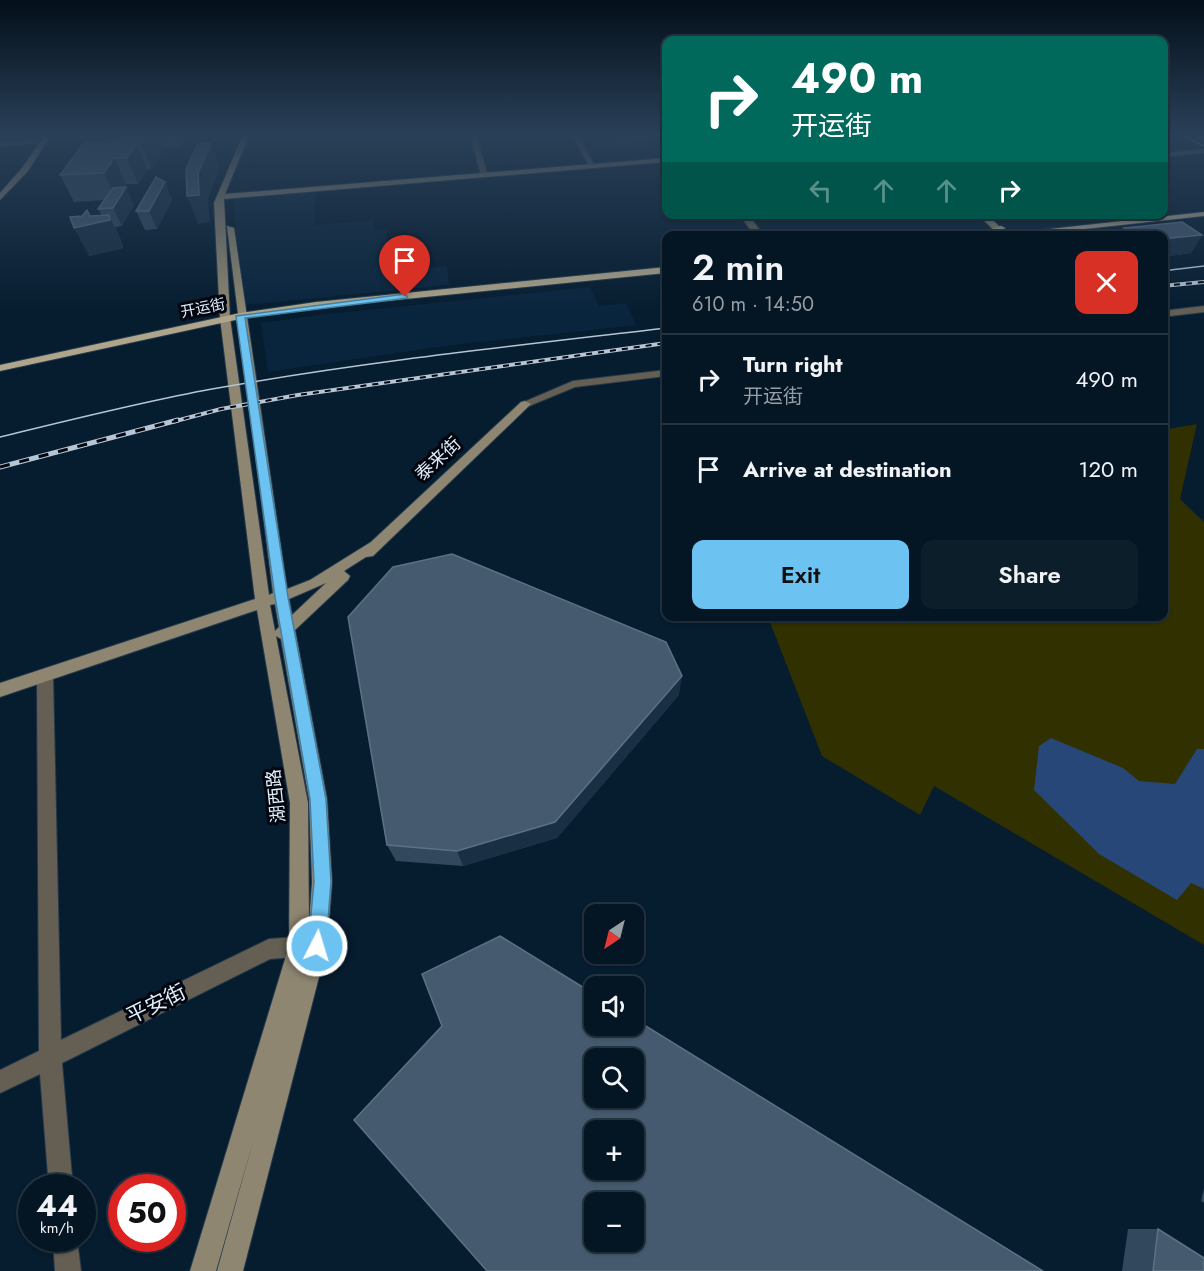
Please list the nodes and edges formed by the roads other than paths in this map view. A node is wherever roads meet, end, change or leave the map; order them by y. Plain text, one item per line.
1 (245, 194) edge
2 (224, 196) joint
3 (1204, 206) edge
4 (1168, 209) edge
5 (1204, 214) edge
6 (1168, 217) edge
7 (747, 219) edge
8 (1085, 219) edge
9 (1146, 219) edge
10 (1204, 220) edge
11 (756, 231) edge
12 (1001, 231) edge
13 (1006, 231) edge
14 (1100, 231) edge
15 (662, 270) edge
16 (1204, 309) edge
17 (1168, 313) edge
18 (233, 317) junction
19 (0, 368) edge
20 (662, 373) edge
21 (525, 404) joint
22 (375, 546) junction
23 (281, 597) junction
24 (263, 604) junction
25 (287, 628) junction
26 (271, 643) junction
27 (45, 675) junction
28 (0, 690) edge
29 (308, 946) junction
30 (50, 1056) junction
31 (0, 1082) edge
32 (60, 1174) edge
33 (66, 1252) edge
34 (68, 1271) edge
35 (203, 1271) edge
36 (230, 1271) edge

1 - 2 main road
2 - 18 main road, 湖西路
3 - 4 main road
5 - 6 main road
7 - 11 street
8 - 12 main road
9 - 13 main road
10 - 14 main road
15 - 18 main road, 开运街
16 - 17 street
18 - 19 main road, 开运街
18 - 23 main road, 湖西路
18 - 24 main road, 湖西路
20 - 21 street, 泰来街
21 - 22 main road, 泰来街
22 - 23 main road
22 - 25 main road, 泰来街
23 - 24 main road
23 - 25 main road, 湖西路
24 - 26 main road, 湖西路
24 - 27 main road
25 - 26 main road, 泰来街
25 - 29 main road, 湖西路
26 - 29 main road, 湖西路
27 - 28 main road
27 - 30 street
29 - 30 street, 平安街
29 - 35 main road, 湖西路
29 - 36 main road, 湖西路
30 - 31 street, 平安街
30 - 32 street
33 - 34 street

